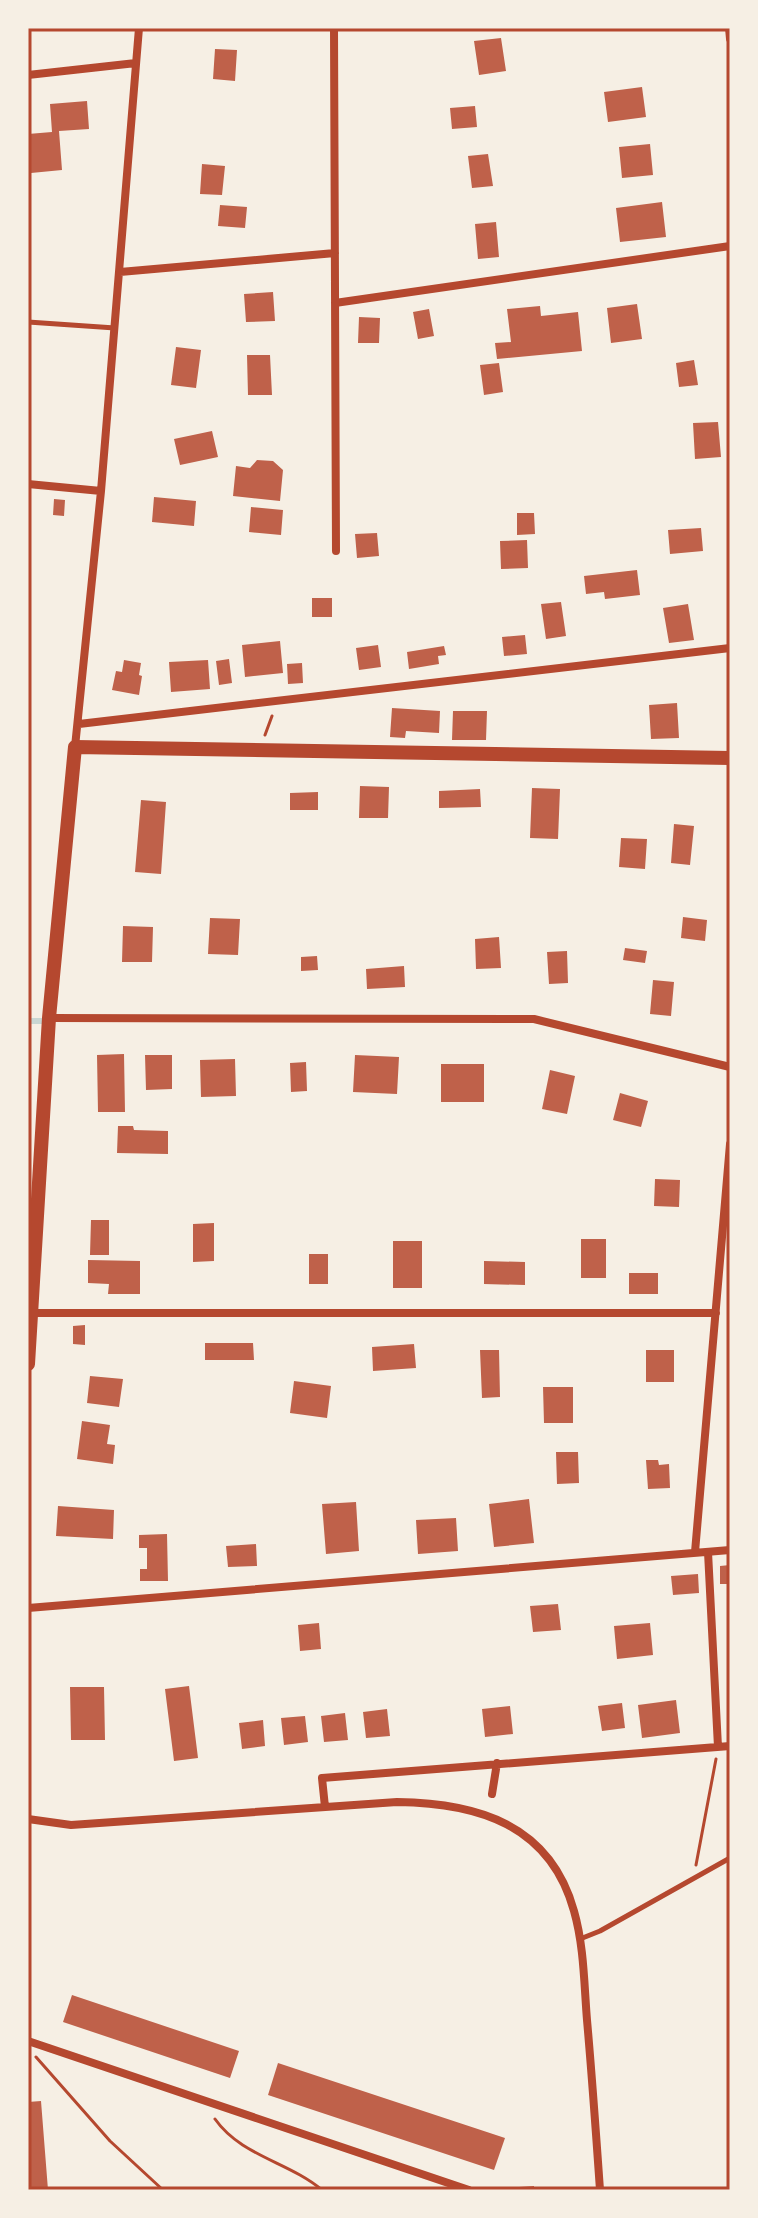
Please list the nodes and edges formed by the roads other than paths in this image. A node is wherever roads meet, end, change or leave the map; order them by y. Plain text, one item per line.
1 (139, 28) edge
2 (334, 28) edge
3 (729, 28) edge
4 (730, 39) edge
5 (136, 63) junction
6 (28, 75) edge
7 (730, 246) edge
8 (335, 253) junction
9 (120, 272) junction
10 (335, 303) junction
11 (28, 322) edge
12 (115, 329) junction
13 (28, 484) edge
14 (101, 491) junction
15 (336, 551) dead end
16 (730, 648) edge
17 (79, 724) junction
18 (75, 747) junction
19 (730, 758) edge
20 (49, 1018) junction
21 (730, 1067) edge
22 (730, 1144) edge
23 (32, 1313) junction
24 (716, 1313) junction
25 (28, 1345) edge
26 (28, 1364) edge
27 (730, 1550) edge
28 (695, 1552) junction
29 (708, 1552) junction
30 (28, 1608) edge
31 (730, 1746) edge
32 (718, 1747) junction
33 (497, 1763) junction
34 (492, 1794) dead end
35 (325, 1807) junction
36 (28, 1819) edge
37 (730, 1858) edge
38 (580, 1939) junction
39 (28, 2041) edge
40 (469, 2190) edge
41 (600, 2190) edge

1 - 5 street
2 - 8 street
3 - 4 street
5 - 6 street
5 - 9 street
7 - 10 street
8 - 9 street
8 - 10 street
9 - 12 street
10 - 15 street
11 - 12 lane
12 - 14 street
13 - 14 street
14 - 17 street
16 - 17 street
17 - 18 street
18 - 19 street
18 - 20 street
20 - 21 street
20 - 23 street
22 - 24 street
23 - 24 street
23 - 25 street
24 - 28 street
25 - 26 street
27 - 29 street
28 - 29 street
28 - 30 street
29 - 32 street
31 - 32 street
32 - 33 street
33 - 34 street
33 - 35 street
35 - 36 street
35 - 38 street
37 - 38 lane
38 - 41 street
39 - 40 street

